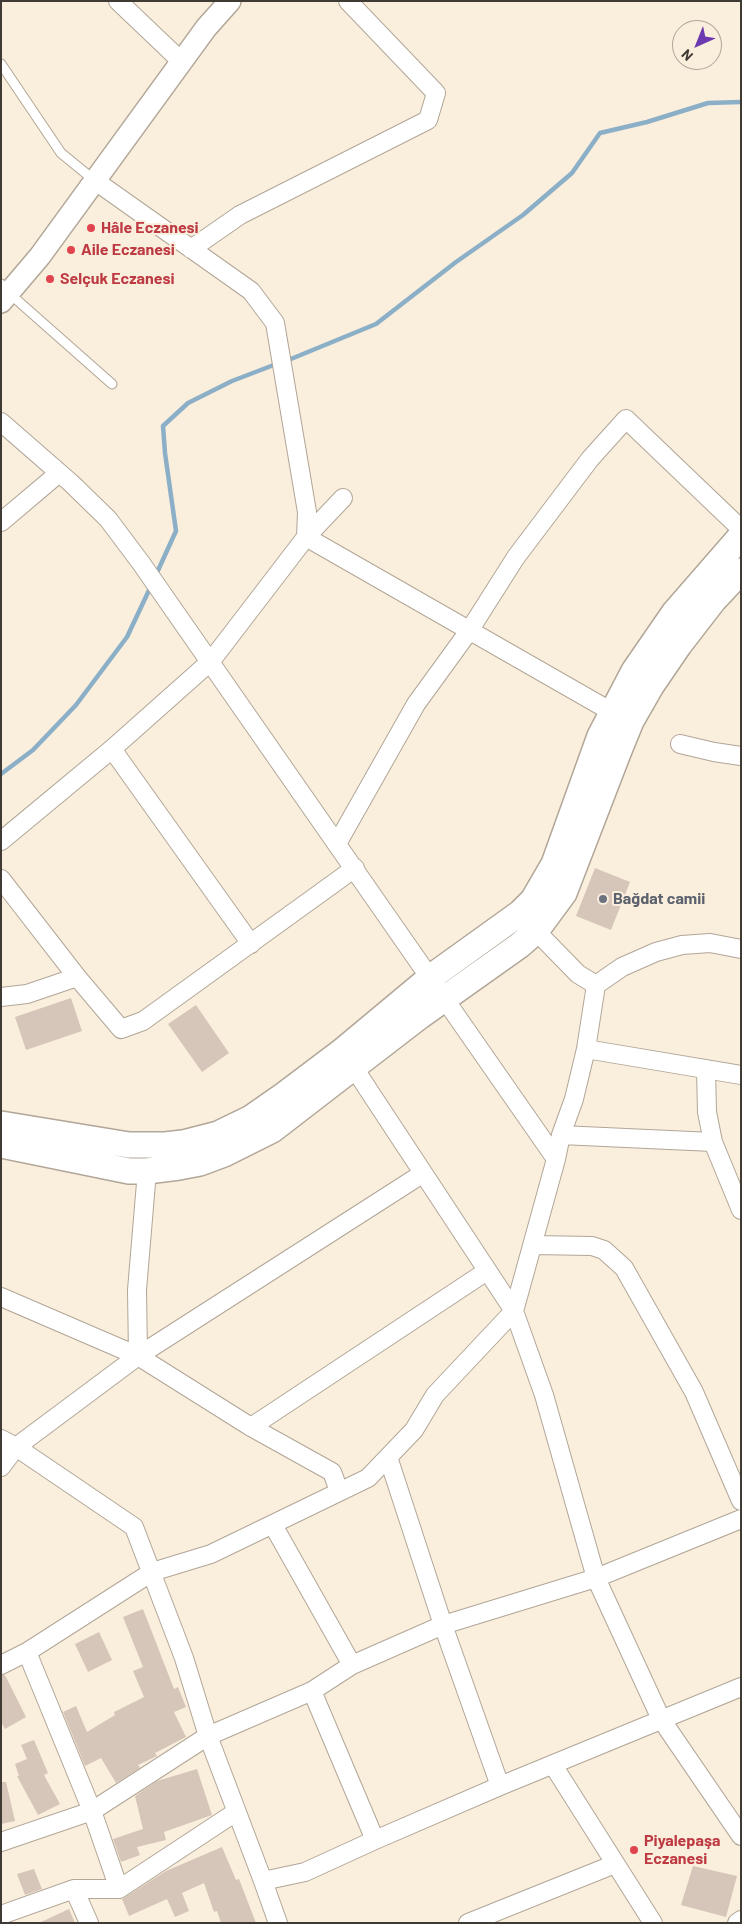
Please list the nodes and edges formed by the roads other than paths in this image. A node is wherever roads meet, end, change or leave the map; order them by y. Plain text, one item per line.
1 (118, 1) edge
2 (230, 1) edge
3 (348, 1) edge
4 (182, 62) junction
5 (1, 64) edge
6 (94, 180) junction
7 (191, 249) junction
8 (4, 293) edge
9 (112, 384) dead end
10 (1, 422) edge
11 (59, 473) junction
12 (343, 498) dead end
13 (1, 522) edge
14 (741, 530) edge
15 (741, 536) edge
16 (306, 537) junction
17 (741, 571) edge
18 (469, 631) junction
19 (211, 661) junction
20 (612, 712) junction
21 (680, 744) dead end
22 (112, 749) junction
23 (741, 756) edge
24 (1, 841) edge
25 (338, 842) junction
26 (355, 868) junction
27 (1, 879) edge
28 (536, 930) junction
29 (251, 944) junction
30 (741, 949) edge
31 (77, 977) junction
32 (431, 977) junction
33 (596, 985) junction
34 (1, 997) edge
35 (444, 998) junction
36 (586, 1049) junction
37 (354, 1068) junction
38 (706, 1069) junction
39 (741, 1075) edge
40 (1, 1124) edge
41 (561, 1135) junction
42 (713, 1142) junction
43 (1, 1145) edge
44 (556, 1159) junction
45 (147, 1172) junction
46 (422, 1174) junction
47 (741, 1210) edge
48 (533, 1245) junction
49 (487, 1270) junction
50 (1, 1297) edge
51 (514, 1311) junction
52 (138, 1356) junction
53 (251, 1427) junction
54 (8, 1443) edge
55 (388, 1457) junction
56 (1, 1467) edge
57 (339, 1491) junction
58 (741, 1501) edge
59 (741, 1519) edge
60 (273, 1525) junction
61 (152, 1572) junction
62 (596, 1578) junction
63 (443, 1624) junction
64 (27, 1652) junction
65 (1, 1664) edge
66 (352, 1665) junction
67 (741, 1687) edge
68 (312, 1691) junction
69 (660, 1719) junction
70 (208, 1736) junction
71 (553, 1765) junction
72 (500, 1786) junction
73 (92, 1811) junction
74 (236, 1812) junction
75 (741, 1836) edge
76 (375, 1840) junction
77 (1, 1842) edge
78 (615, 1864) junction
79 (263, 1880) junction
80 (74, 1889) junction
81 (119, 1889) junction
82 (1, 1915) edge
83 (741, 1920) edge
84 (88, 1923) edge
85 (278, 1923) edge
86 (468, 1923) edge
87 (653, 1923) edge
88 (737, 1923) edge

1 - 4 street
2 - 4 street
3 - 7 street
4 - 6 street
5 - 6 lane
6 - 7 street
6 - 8 street
7 - 16 street
8 - 9 lane
10 - 11 street
11 - 13 street
11 - 19 street
12 - 16 street
14 - 18 street
15 - 20 main road
16 - 18 street
16 - 19 street
17 - 28 main road
18 - 20 street
18 - 25 street
19 - 22 street
19 - 25 street
20 - 32 main road
21 - 23 street
22 - 24 street
22 - 29 street
25 - 26 street
26 - 29 street
26 - 32 street
27 - 31 street
28 - 33 street
28 - 35 main road
29 - 31 street
30 - 33 street
31 - 34 street
32 - 35 street
32 - 40 main road
33 - 36 street
35 - 37 main road
35 - 44 street
36 - 38 street
36 - 41 street
37 - 45 main road
37 - 46 street
38 - 39 street
38 - 42 street
41 - 42 street
41 - 44 street
42 - 47 street
43 - 45 main road
44 - 48 street
45 - 52 street
46 - 49 street
46 - 52 street
48 - 51 street
48 - 58 street
49 - 51 street
49 - 53 street
50 - 52 street
51 - 55 street
51 - 62 street
52 - 53 street
52 - 54 street
53 - 57 street
54 - 56 street
54 - 61 street
55 - 57 street
55 - 63 street
57 - 60 street
59 - 62 street
60 - 61 street
60 - 66 street
61 - 64 street
61 - 70 street
62 - 63 street
62 - 69 street
63 - 66 street
63 - 72 street
64 - 65 street
64 - 73 street
66 - 68 street
67 - 69 street
68 - 70 street
68 - 76 street
69 - 71 street
69 - 75 street
70 - 73 street
70 - 74 street
71 - 72 street
71 - 78 street
72 - 76 street
73 - 77 street
73 - 81 street
74 - 79 street
74 - 81 street
76 - 79 street
78 - 86 street
78 - 87 street
79 - 85 street
80 - 81 street
80 - 82 street
80 - 84 street
83 - 88 street

